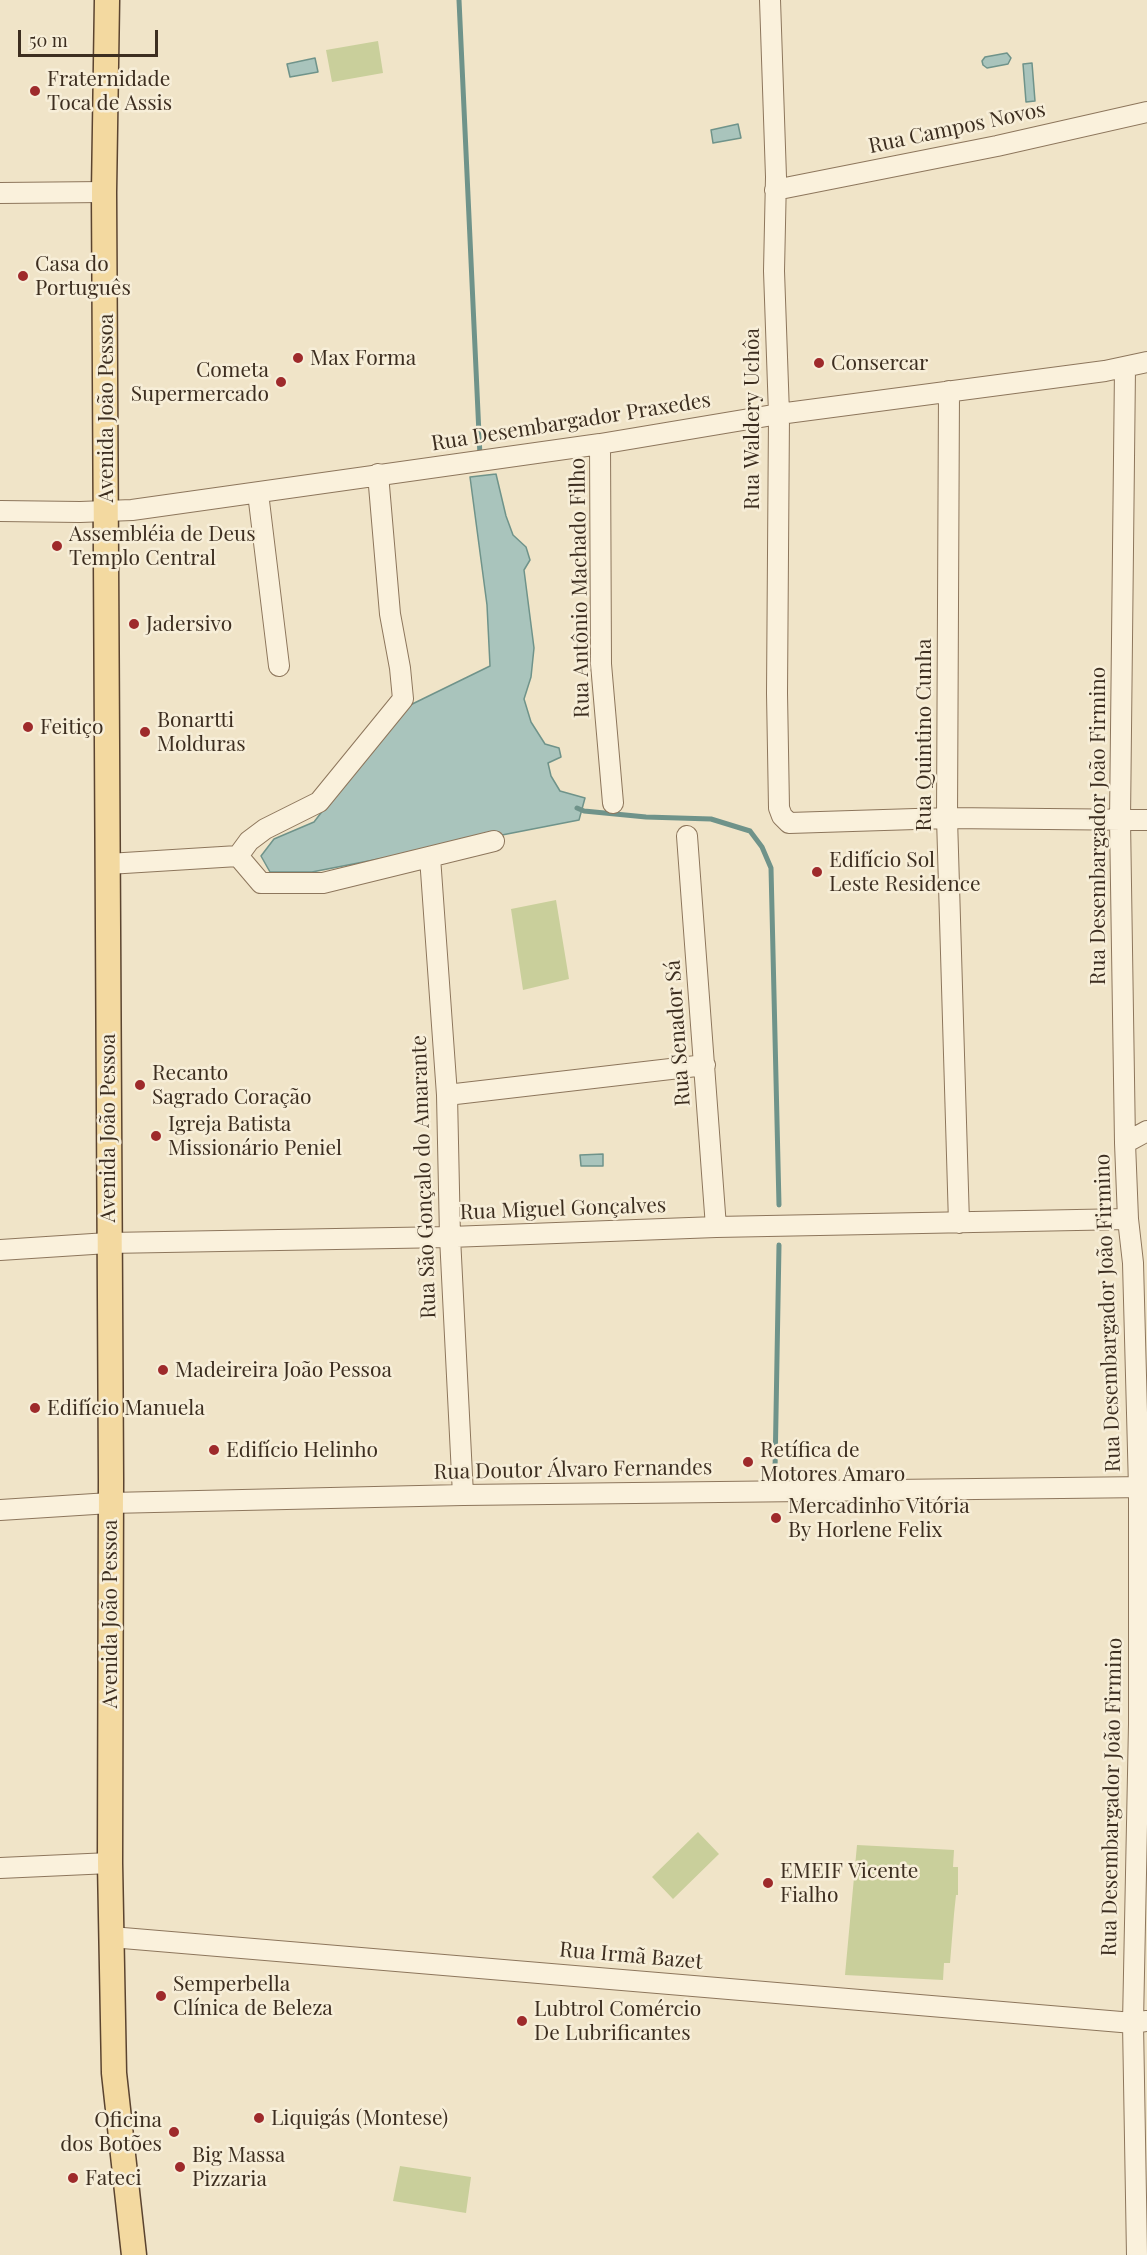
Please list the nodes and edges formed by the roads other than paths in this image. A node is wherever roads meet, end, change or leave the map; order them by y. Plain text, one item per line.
1 (106, 0) edge
2 (770, 0) edge
3 (1147, 112) edge
4 (776, 190) junction
5 (104, 192) junction
6 (0, 193) edge
7 (1147, 362) edge
8 (1125, 368) junction
9 (949, 391) junction
10 (779, 414) junction
11 (600, 444) junction
12 (378, 474) junction
13 (258, 493) junction
14 (106, 510) junction
15 (0, 511) edge
16 (279, 666) dead end
17 (613, 803) dead end
18 (947, 818) junction
19 (1120, 820) junction
20 (1147, 820) edge
21 (687, 836) dead end
22 (494, 841) dead end
23 (238, 856) junction
24 (430, 857) junction
25 (108, 864) junction
26 (705, 1065) junction
27 (447, 1095) junction
28 (1147, 1131) edge
29 (1125, 1143) junction
30 (1128, 1219) junction
31 (959, 1223) junction
32 (716, 1227) junction
33 (450, 1237) junction
34 (108, 1243) junction
35 (0, 1250) edge
36 (1140, 1262) edge
37 (1143, 1487) edge
38 (463, 1495) junction
39 (110, 1503) junction
40 (0, 1510) edge
41 (1143, 1724) edge
42 (110, 1863) junction
43 (0, 1868) edge
44 (111, 1937) junction
45 (1140, 2022) edge
46 (134, 2255) edge
47 (1137, 2255) edge

1 - 5 main road, Avenida João Pessoa
2 - 4 street, Rua Waldery Uchôa
3 - 4 street, Rua Campos Novos
4 - 10 street, Rua Waldery Uchôa
5 - 6 street
5 - 14 main road, Avenida João Pessoa
7 - 8 street, Rua Desembargador Praxedes
8 - 9 street, Rua Desembargador Praxedes
8 - 19 street, Rua Desembargador João Firmino
9 - 10 street, Rua Desembargador Praxedes
9 - 18 street, Rua Quintino Cunha
10 - 11 street, Rua Desembargador Praxedes
10 - 18 street, Rua Waldery Uchôa
11 - 12 street, Rua Desembargador Praxedes
11 - 17 street, Rua Antônio Machado Filho
12 - 13 street, Rua Desembargador Praxedes
12 - 23 street
13 - 14 street, Rua Desembargador Praxedes
13 - 16 street
14 - 15 street, Rua Desembargador Praxedes
14 - 25 main road, Avenida João Pessoa
18 - 19 street
18 - 31 street, Rua Quintino Cunha
19 - 20 street
19 - 29 street, Rua Desembargador João Firmino
21 - 26 street, Rua Senador Sá
22 - 24 street
23 - 24 street
23 - 25 street
24 - 27 street, Rua São Gonçalo do Amarante
25 - 34 main road, Avenida João Pessoa
26 - 27 street
26 - 32 street, Rua Senador Sá
27 - 33 street, Rua São Gonçalo do Amarante
28 - 29 street
29 - 30 street, Rua Desembargador João Firmino
30 - 31 street, Rua Miguel Gonçalves
30 - 36 street, Rua Desembargador João Firmino
31 - 32 street, Rua Miguel Gonçalves
32 - 33 street, Rua Miguel Gonçalves
33 - 34 street, Rua Miguel Gonçalves
33 - 38 street, Rua São Gonçalo do Amarante
34 - 35 street, Rua Miguel Gonçalves
34 - 39 main road, Avenida João Pessoa
36 - 37 street, Rua Desembargador João Firmino
37 - 38 street, Rua Doutor Álvaro Fernandes
37 - 41 street, Rua Desembargador João Firmino
38 - 39 street, Rua Doutor Álvaro Fernandes
39 - 40 street, Rua Doutor Álvaro Fernandes
39 - 42 main road, Avenida João Pessoa
41 - 45 street, Rua Desembargador João Firmino
42 - 43 street
42 - 44 main road, Avenida João Pessoa
44 - 45 street, Rua Irmã Bazet
44 - 46 main road, Avenida João Pessoa
45 - 47 street, Rua Desembargador João Firmino

